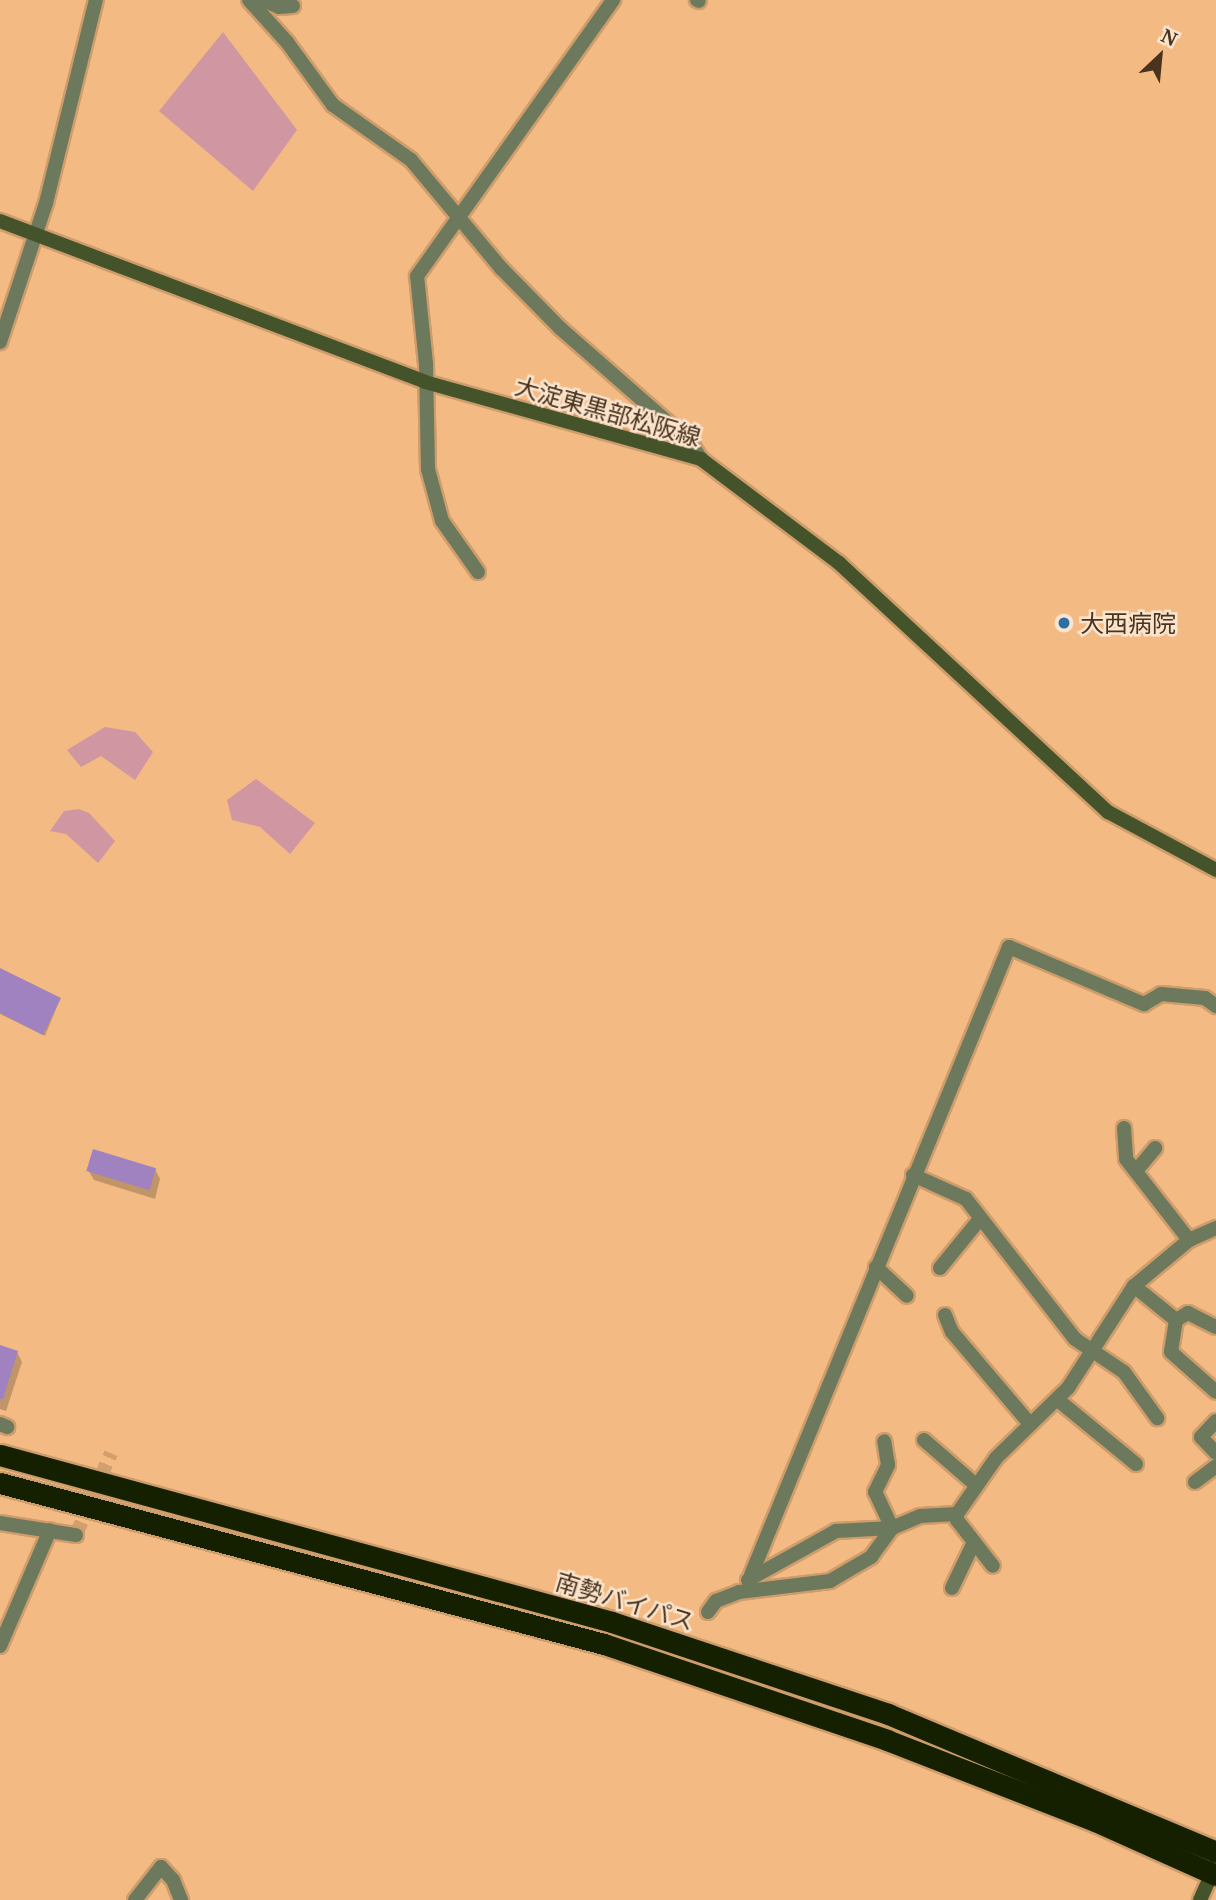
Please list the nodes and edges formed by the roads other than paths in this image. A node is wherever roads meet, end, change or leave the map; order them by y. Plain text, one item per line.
1 (96, 0) edge
2 (249, 0) edge
3 (263, 0) edge
4 (613, 0) edge
5 (293, 6) dead end
6 (462, 217) junction
7 (0, 221) edge
8 (30, 233) junction
9 (0, 342) edge
10 (425, 382) junction
11 (701, 459) junction
12 (478, 572) dead end
13 (1216, 870) edge
14 (1216, 1006) edge
15 (1124, 1128) dead end
16 (1155, 1148) dead end
17 (1136, 1171) junction
18 (913, 1175) junction
19 (980, 1219) junction
20 (1216, 1228) edge
21 (1189, 1240) junction
22 (876, 1267) junction
23 (940, 1268) dead end
24 (1134, 1286) junction
25 (907, 1296) dead end
26 (945, 1315) dead end
27 (1176, 1320) junction
28 (1216, 1327) edge
29 (1089, 1351) junction
30 (1216, 1392) edge
31 (1058, 1400) junction
32 (1157, 1418) dead end
33 (1216, 1420) edge
34 (1030, 1424) junction
35 (924, 1440) dead end
36 (884, 1441) dead end
37 (1216, 1453) edge
38 (0, 1455) edge
39 (1136, 1464) dead end
40 (1216, 1466) edge
41 (1195, 1482) dead end
42 (0, 1483) edge
43 (976, 1485) junction
44 (957, 1514) junction
45 (0, 1522) edge
46 (892, 1528) junction
47 (50, 1530) junction
48 (76, 1535) dead end
49 (974, 1542) junction
50 (993, 1566) dead end
51 (751, 1575) junction
52 (952, 1588) dead end
53 (739, 1592) junction
54 (708, 1612) dead end
55 (0, 1646) edge
56 (1098, 1812) junction
57 (1215, 1866) edge
58 (135, 1900) edge
59 (181, 1900) edge
60 (1200, 1900) edge

1 - 8 street
2 - 6 street
3 - 5 street
4 - 6 street
6 - 10 street
6 - 11 street
7 - 8 main road, 大淀東黒部松阪線
8 - 9 street
8 - 10 main road, 大淀東黒部松阪線
10 - 11 main road, 大淀東黒部松阪線
10 - 12 street
11 - 13 main road, 大淀東黒部松阪線
14 - 18 street
15 - 17 street
16 - 17 street
17 - 21 street
18 - 19 street
18 - 22 street
19 - 23 street
19 - 29 street
20 - 21 street
21 - 24 street
22 - 25 street
22 - 51 street
24 - 27 street
24 - 29 street
26 - 34 street
27 - 28 street
27 - 30 street
29 - 31 street
29 - 32 street
31 - 34 street
31 - 39 street
33 - 37 street
34 - 43 street
35 - 43 street
36 - 46 street
38 - 56 highway, 南勢バイパス
40 - 41 street
42 - 56 highway, 南勢バイパス
43 - 44 street
44 - 46 street
44 - 49 street
45 - 47 street
46 - 51 street
46 - 53 street
47 - 48 street
47 - 55 street
49 - 50 street
49 - 52 street
51 - 53 street
53 - 54 street
56 - 57 highway, 南勢バイパス
57 - 60 main road
58 - 59 street

